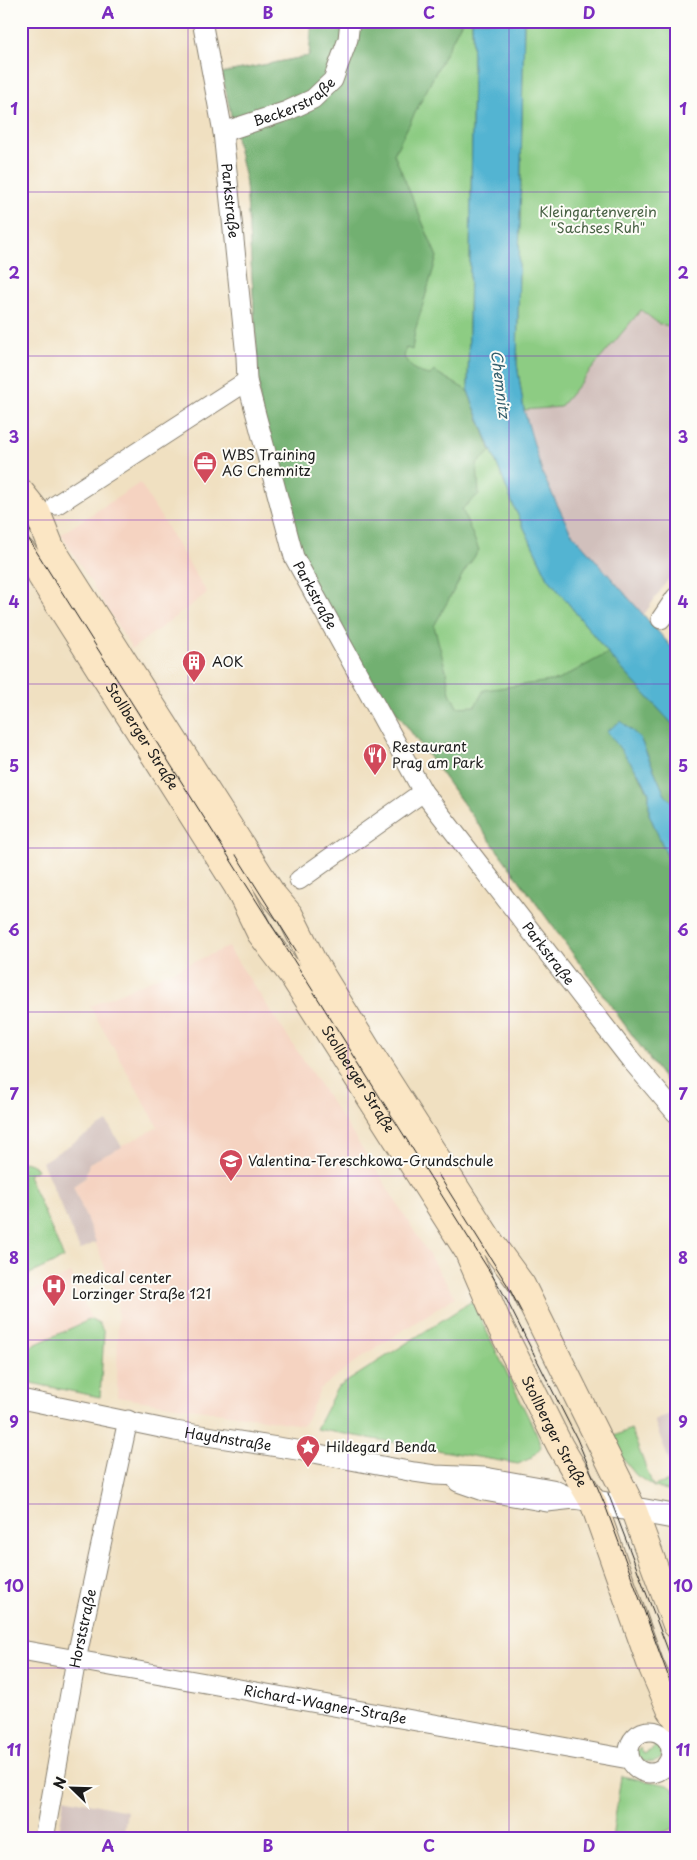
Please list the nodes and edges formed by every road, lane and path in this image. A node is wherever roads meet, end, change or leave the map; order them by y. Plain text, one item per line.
1 (202, 21) edge
2 (350, 21) edge
3 (223, 132) junction
4 (247, 382) junction
5 (21, 492) edge
6 (56, 505) dead end
7 (21, 550) edge
8 (676, 597) edge
9 (661, 619) dead end
10 (424, 792) junction
11 (298, 880) dead end
12 (676, 1113) edge
13 (21, 1399) edge
14 (128, 1420) junction
15 (584, 1501) junction
16 (634, 1511) junction
17 (676, 1517) edge
18 (676, 1625) edge
19 (21, 1650) edge
20 (76, 1660) junction
21 (676, 1718) edge
22 (630, 1759) junction
23 (669, 1774) edge
24 (44, 1839) edge

1 - 3 street, Parkstraße
2 - 3 street, Beckerstraße
3 - 4 street, Parkstraße
4 - 6 street
4 - 10 street, Parkstraße
5 - 16 main road, Stollberger Straße
7 - 15 main road, Stollberger Straße
8 - 9 street
10 - 11 street
10 - 12 street, Parkstraße
13 - 14 street, Haydnstraße
14 - 15 street, Haydnstraße
14 - 20 street, Horststraße
15 - 16 street, Haydnstraße
15 - 21 main road, Stollberger Straße
16 - 17 street, Haydnstraße
16 - 18 main road, Stollberger Straße
19 - 20 street, Richard-Wagner-Straße
20 - 22 street, Richard-Wagner-Straße
20 - 24 street, Horststraße
22 - 23 street, Richard-Wagner-Straße
22 - 23 street, Richard-Wagner-Straße

